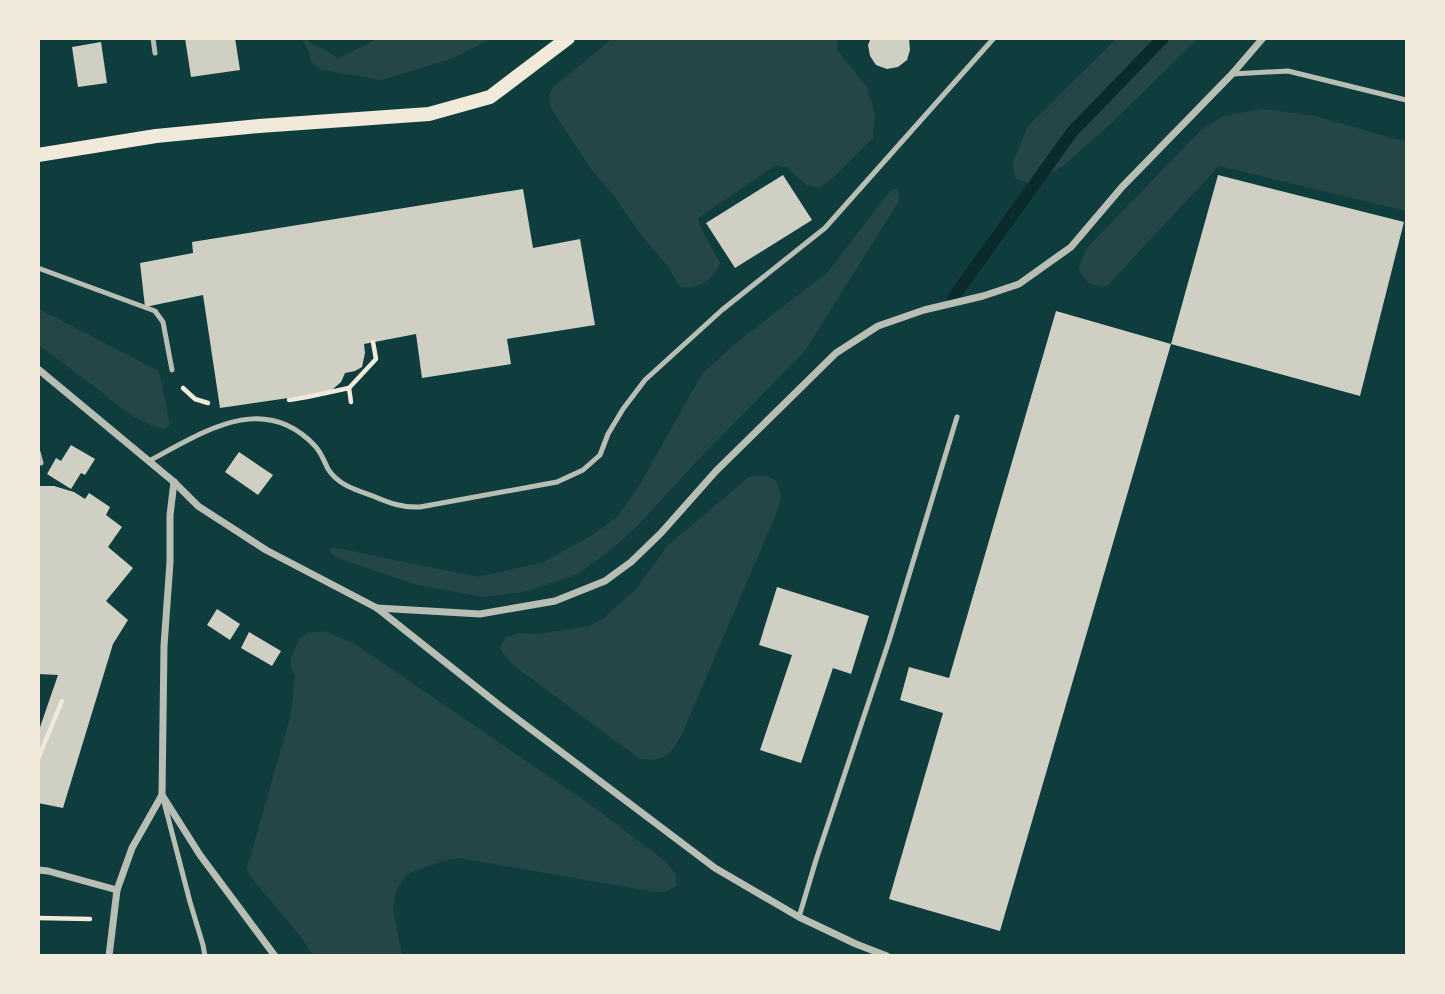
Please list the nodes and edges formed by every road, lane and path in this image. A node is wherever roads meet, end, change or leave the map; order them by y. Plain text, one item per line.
1 (153, 38) edge
2 (568, 38) edge
3 (994, 38) edge
4 (1263, 38) edge
5 (155, 53) dead end
6 (1232, 74) junction
7 (1406, 100) edge
8 (38, 155) edge
9 (38, 268) edge
10 (373, 342) dead end
11 (38, 369) edge
12 (172, 370) joint
13 (351, 402) dead end
14 (211, 404) dead end
15 (957, 417) dead end
16 (38, 452) edge
17 (149, 461) junction
18 (41, 463) dead end
19 (174, 482) junction
20 (377, 608) junction
21 (62, 701) dead end
22 (38, 760) edge
23 (162, 795) junction
24 (38, 870) edge
25 (117, 890) junction
26 (799, 917) junction
27 (38, 918) edge
28 (114, 920) junction
29 (109, 956) edge
30 (205, 956) edge
31 (275, 956) edge
32 (887, 956) edge

1 - 5 lane
2 - 8 main road
3 - 17 lane
4 - 6 street
6 - 7 lane
6 - 20 street
9 - 12 lane
10 - 13 path
11 - 17 street
12 - 14 path
15 - 26 lane
16 - 18 lane
17 - 19 street
19 - 20 street
19 - 23 street
20 - 26 street
21 - 22 path
23 - 25 street
23 - 30 lane
23 - 31 street
24 - 25 street
25 - 28 street
26 - 32 street
27 - 28 path
28 - 29 street

